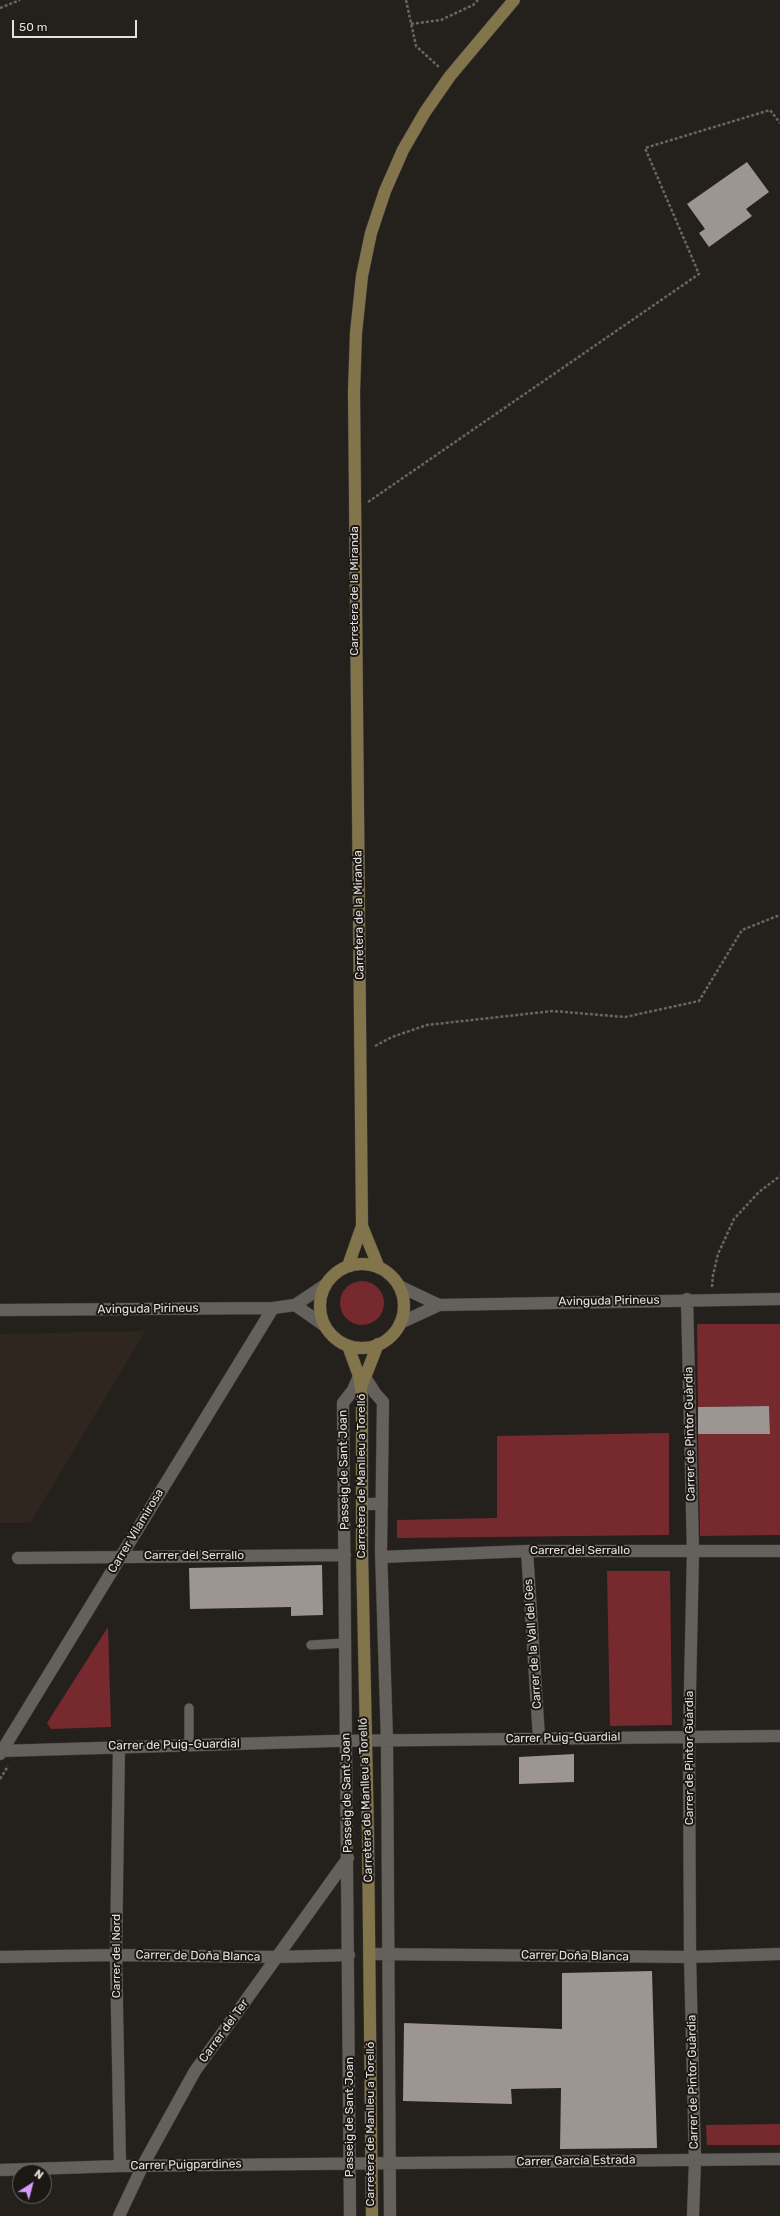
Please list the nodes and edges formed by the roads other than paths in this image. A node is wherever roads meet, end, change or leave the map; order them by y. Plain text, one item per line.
1 (514, 0) edge
2 (362, 1226) junction
3 (348, 1266) junction
4 (379, 1268) junction
5 (325, 1286) junction
6 (399, 1286) junction
7 (688, 1299) junction
8 (780, 1299) edge
9 (439, 1304) junction
10 (295, 1305) junction
11 (273, 1308) junction
12 (0, 1310) edge
13 (400, 1323) junction
14 (325, 1326) junction
15 (378, 1344) junction
16 (348, 1346) junction
17 (362, 1379) junction
18 (362, 1504) junction
19 (382, 1504) junction
20 (527, 1551) junction
21 (693, 1551) junction
22 (780, 1551) edge
23 (345, 1555) junction
24 (121, 1556) junction
25 (381, 1557) junction
26 (18, 1558) dead end
27 (346, 1643) junction
28 (311, 1645) dead end
29 (189, 1708) dead end
30 (780, 1736) edge
31 (689, 1737) junction
32 (539, 1738) junction
33 (347, 1741) junction
34 (365, 1741) junction
35 (387, 1741) junction
36 (189, 1744) junction
37 (119, 1746) junction
38 (1, 1752) edge
39 (348, 1858) junction
40 (116, 1954) junction
41 (370, 1954) junction
42 (387, 1954) junction
43 (780, 1954) edge
44 (349, 1955) junction
45 (0, 1957) edge
46 (277, 1957) junction
47 (690, 1957) junction
48 (780, 2159) edge
49 (695, 2160) junction
50 (390, 2163) junction
51 (350, 2164) junction
52 (372, 2164) junction
53 (143, 2165) junction
54 (120, 2166) junction
55 (0, 2170) edge
56 (119, 2216) edge
57 (350, 2216) edge
58 (372, 2216) edge
59 (390, 2216) edge
60 (693, 2216) edge

1 - 2 street, Carretera de la Miranda
2 - 3 street, Carretera de la Miranda
2 - 4 street, Carretera de la Miranda
3 - 4 street
3 - 5 street
4 - 6 street
5 - 10 street, Avinguda Pirineus
5 - 14 street
6 - 9 street, Avinguda Pirineus
6 - 13 street
7 - 8 street, Avinguda Pirineus
7 - 9 street, Avinguda Pirineus
7 - 21 street, Carrer de Pintor Guàrdia
9 - 13 street, Avinguda Pirineus
10 - 11 street, Avinguda Pirineus
10 - 14 street
11 - 12 street, Avinguda Pirineus
11 - 24 street, Carrer Vilamirosa
13 - 15 street
14 - 16 street
15 - 16 street
15 - 17 street, Carretera de Manlleu a Torelló
16 - 17 street, Carretera de Manlleu a Torelló
17 - 18 street, Carretera de Manlleu a Torelló
17 - 19 street
17 - 23 street, Passeig de Sant Joan
18 - 19 street
18 - 34 street, Carretera de Manlleu a Torelló
19 - 25 street
20 - 21 street, Carrer del Serrallo
20 - 25 street, Carrer del Serrallo
20 - 32 street, Carrer de la Vall del Ges
21 - 22 street, Carrer del Serrallo
21 - 31 street, Carrer de Pintor Guàrdia
23 - 24 street, Carrer del Serrallo
23 - 27 street, Passeig de Sant Joan
24 - 26 street, Carrer del Serrallo
24 - 38 street, Carrer Vilamirosa
25 - 35 street
27 - 28 lane
27 - 33 street, Passeig de Sant Joan
29 - 36 lane
30 - 31 street, Carrer Puig-Guardial
31 - 32 street, Carrer Puig-Guardial
31 - 47 street, Carrer de Pintor Guàrdia
32 - 35 street, Carrer Puig-Guardial
33 - 34 street, Carrer Puig-Guardial
33 - 36 street, Carrer de Puig-Guardial
33 - 39 street, Passeig de Sant Joan
34 - 35 street, Carrer Puig-Guardial
34 - 41 street, Carretera de Manlleu a Torelló
35 - 42 street
36 - 37 street, Carrer de Puig-Guardial
37 - 38 street, Carrer de Puig-Guardial
37 - 40 street, Carrer del Nord
39 - 44 street, Passeig de Sant Joan
39 - 46 street, Carrer del Ter
40 - 45 street, Carrer de Doña Blanca
40 - 46 street, Carrer de Doña Blanca
40 - 54 street, Carrer del Nord
41 - 42 street, Carrer Doña Blanca
41 - 52 street, Carretera de Manlleu a Torelló
42 - 47 street, Carrer Doña Blanca
42 - 50 street
43 - 47 street, Carrer Doña Blanca
44 - 46 street
44 - 51 street, Passeig de Sant Joan
46 - 53 street, Carrer del Ter
47 - 49 street, Carrer de Pintor Guàrdia
48 - 49 street, Carrer García Estrada
49 - 50 street, Carrer García Estrada
49 - 60 street, Carrer de Pintor Guàrdia
50 - 52 street, Carrer García Estrada
50 - 59 street
51 - 52 street, Carrer Puigpardines
51 - 53 street, Carrer Puigpardines
51 - 57 street, Passeig de Sant Joan
52 - 58 street, Carretera de Manlleu a Torelló
53 - 54 street, Carrer Puigpardines
53 - 56 street, Carrer del Ter
54 - 55 street, Carrer Puigpardines

